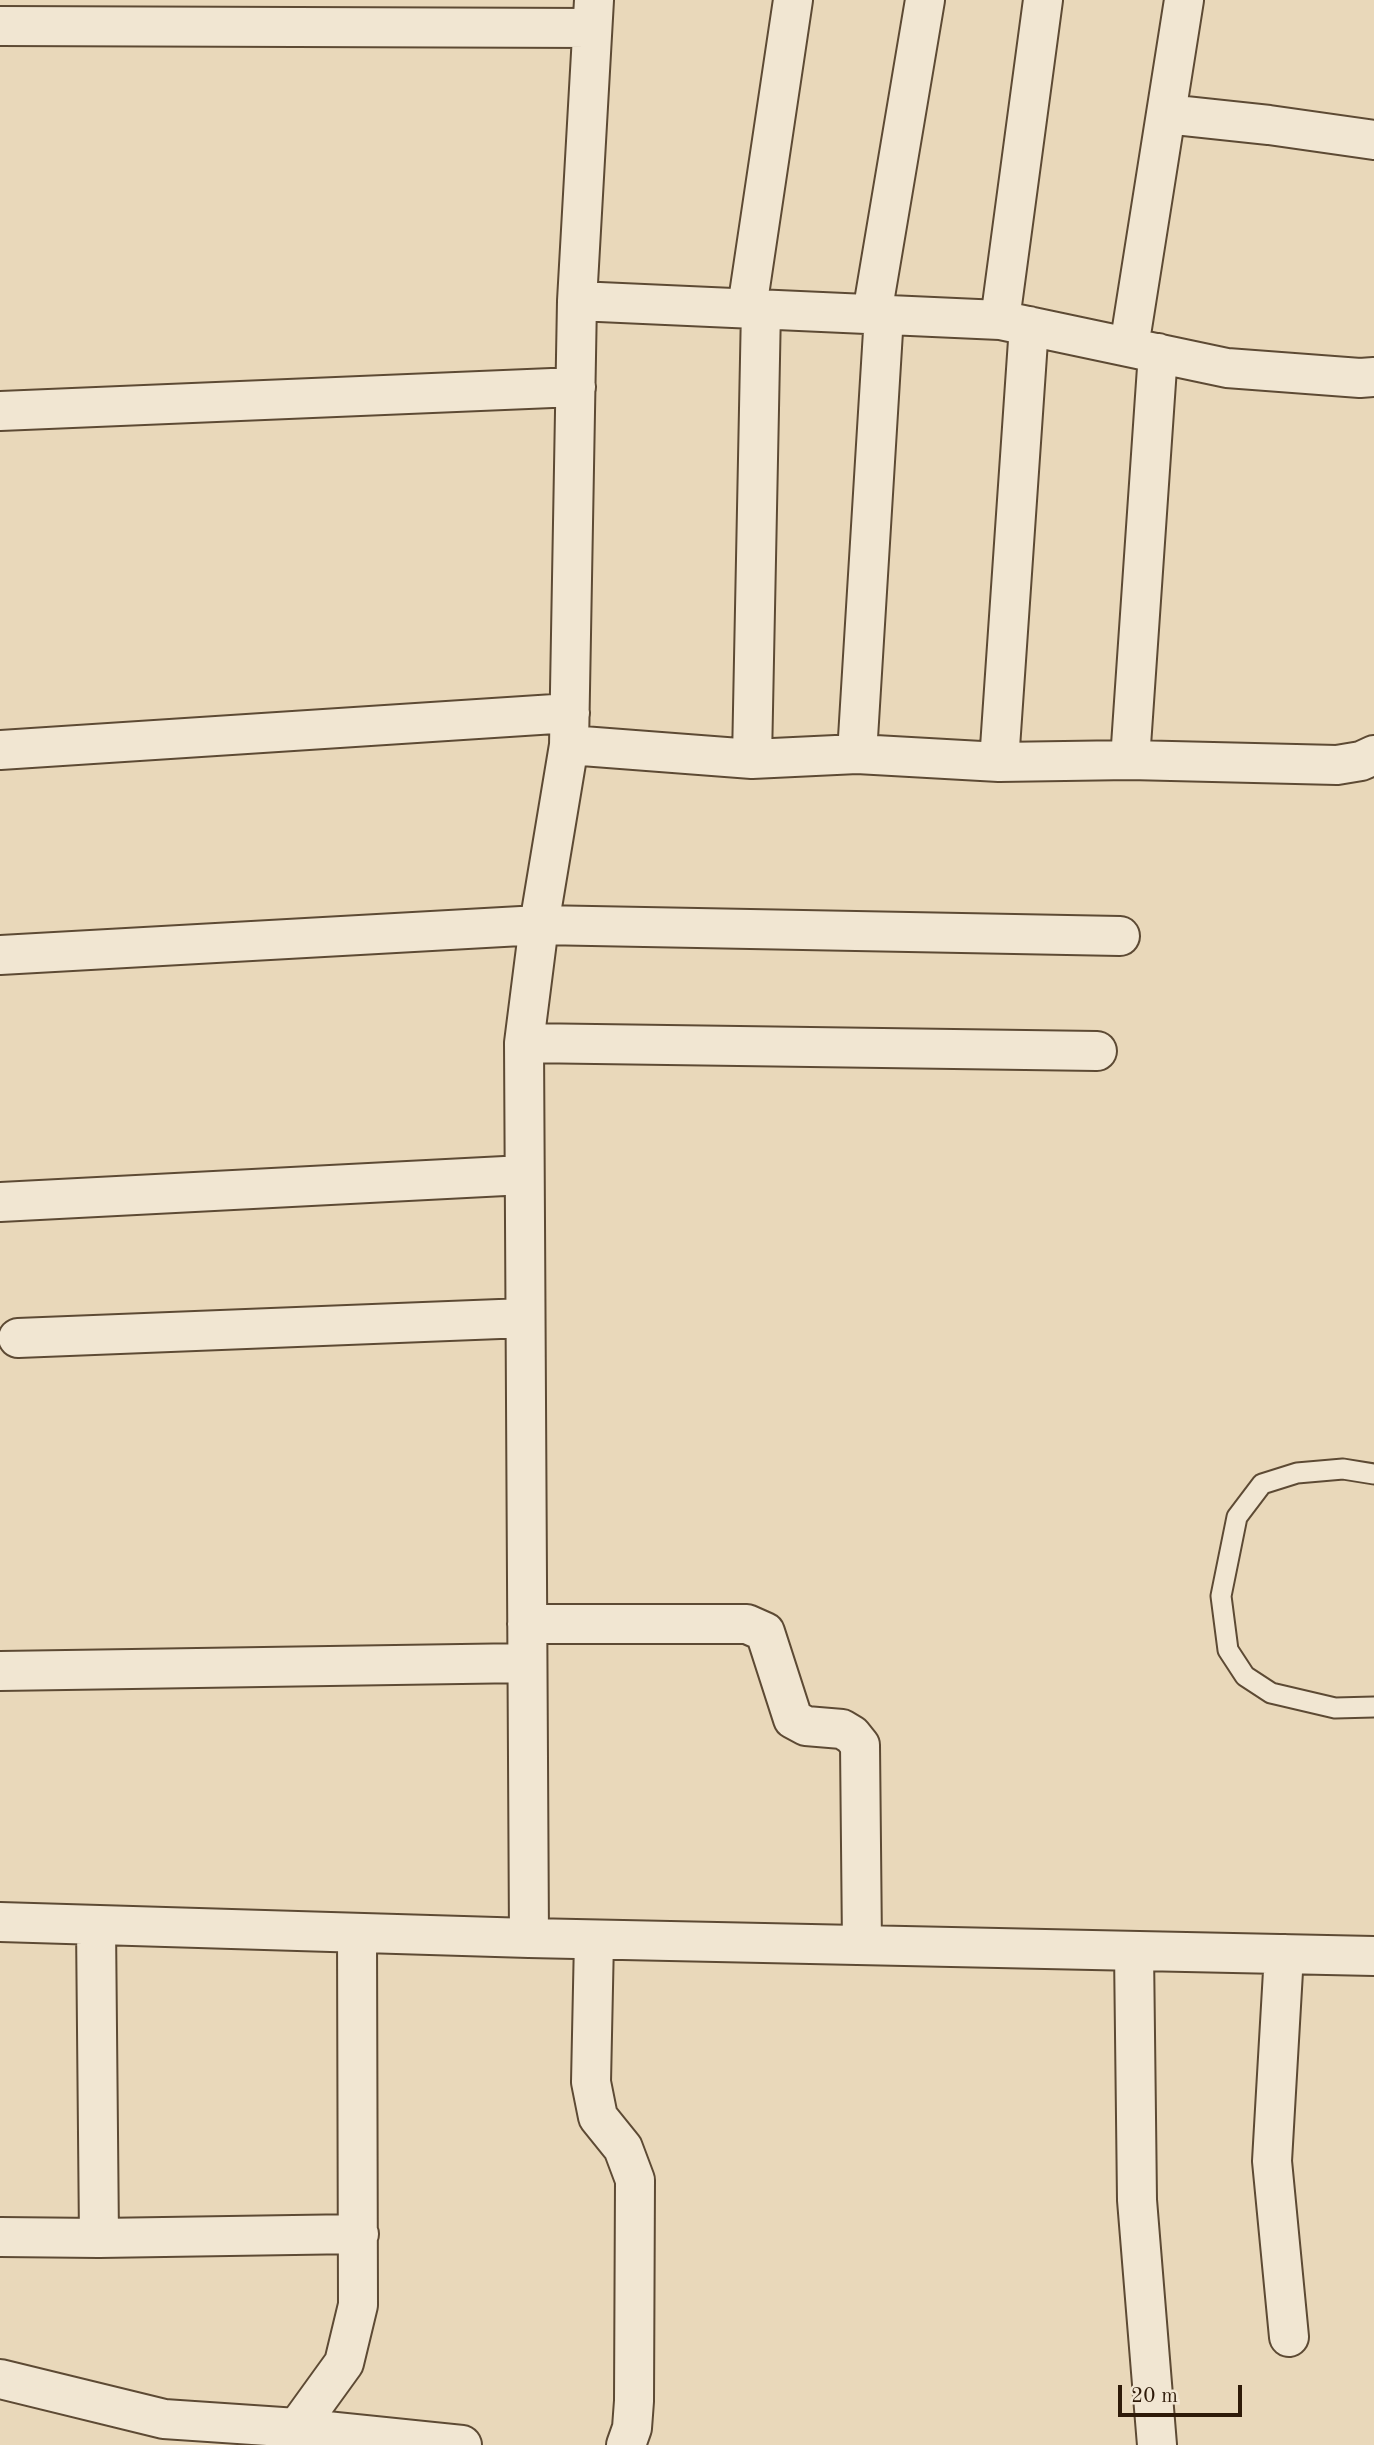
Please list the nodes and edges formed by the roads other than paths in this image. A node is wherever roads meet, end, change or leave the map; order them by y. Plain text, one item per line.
1 (793, 0) edge
2 (925, 0) edge
3 (1043, 0) edge
4 (1184, 0) edge
5 (593, 14) edge
6 (0, 26) edge
7 (1166, 114) junction
8 (1374, 140) edge
9 (577, 301) junction
10 (754, 309) junction
11 (878, 315) junction
12 (1015, 323) junction
13 (1144, 350) junction
14 (1374, 377) edge
15 (576, 387) junction
16 (0, 411) edge
17 (570, 729) junction
18 (0, 750) edge
19 (857, 754) junction
20 (1374, 755) edge
21 (752, 759) junction
22 (1130, 760) junction
23 (999, 762) junction
24 (539, 925) junction
25 (1120, 936) dead end
26 (0, 955) edge
27 (524, 1044) junction
28 (1097, 1051) dead end
29 (524, 1175) junction
30 (0, 1202) edge
31 (525, 1318) junction
32 (18, 1338) dead end
33 (1374, 1474) edge
34 (527, 1624) junction
35 (527, 1663) junction
36 (0, 1671) edge
37 (1374, 1707) edge
38 (0, 1922) edge
39 (96, 1926) junction
40 (357, 1933) junction
41 (529, 1938) junction
42 (594, 1940) junction
43 (862, 1945) junction
44 (1134, 1951) junction
45 (1284, 1954) junction
46 (1374, 1956) edge
47 (359, 2234) junction
48 (0, 2237) edge
49 (99, 2238) junction
50 (1289, 2336) dead end
51 (0, 2379) edge
52 (298, 2428) junction
53 (462, 2445) edge
54 (626, 2445) edge
55 (1157, 2445) edge

1 - 10 street
2 - 11 street
3 - 12 street
4 - 7 street
5 - 6 street
5 - 9 street
7 - 8 street
7 - 13 street
9 - 10 street
9 - 15 street
10 - 11 street
10 - 21 street
11 - 12 street
11 - 19 street
12 - 13 street
12 - 23 street
13 - 14 street
13 - 22 street
15 - 16 street
15 - 17 street
17 - 18 street
17 - 21 street
17 - 24 street
19 - 21 street
19 - 23 street
20 - 22 street
22 - 23 street
24 - 25 street
24 - 26 street
24 - 27 street
27 - 28 street
27 - 29 street
29 - 30 street
29 - 31 street
31 - 32 street
31 - 34 street
33 - 37 lane
34 - 35 street
34 - 43 street
35 - 36 street
35 - 41 street
38 - 39 street
39 - 40 street
39 - 49 street
40 - 41 street
40 - 47 street
41 - 42 street
42 - 43 street
42 - 54 street
43 - 44 street
44 - 45 street
44 - 55 street
45 - 46 street
45 - 50 street
47 - 49 street
47 - 52 street
48 - 49 street
51 - 52 street
52 - 53 street

